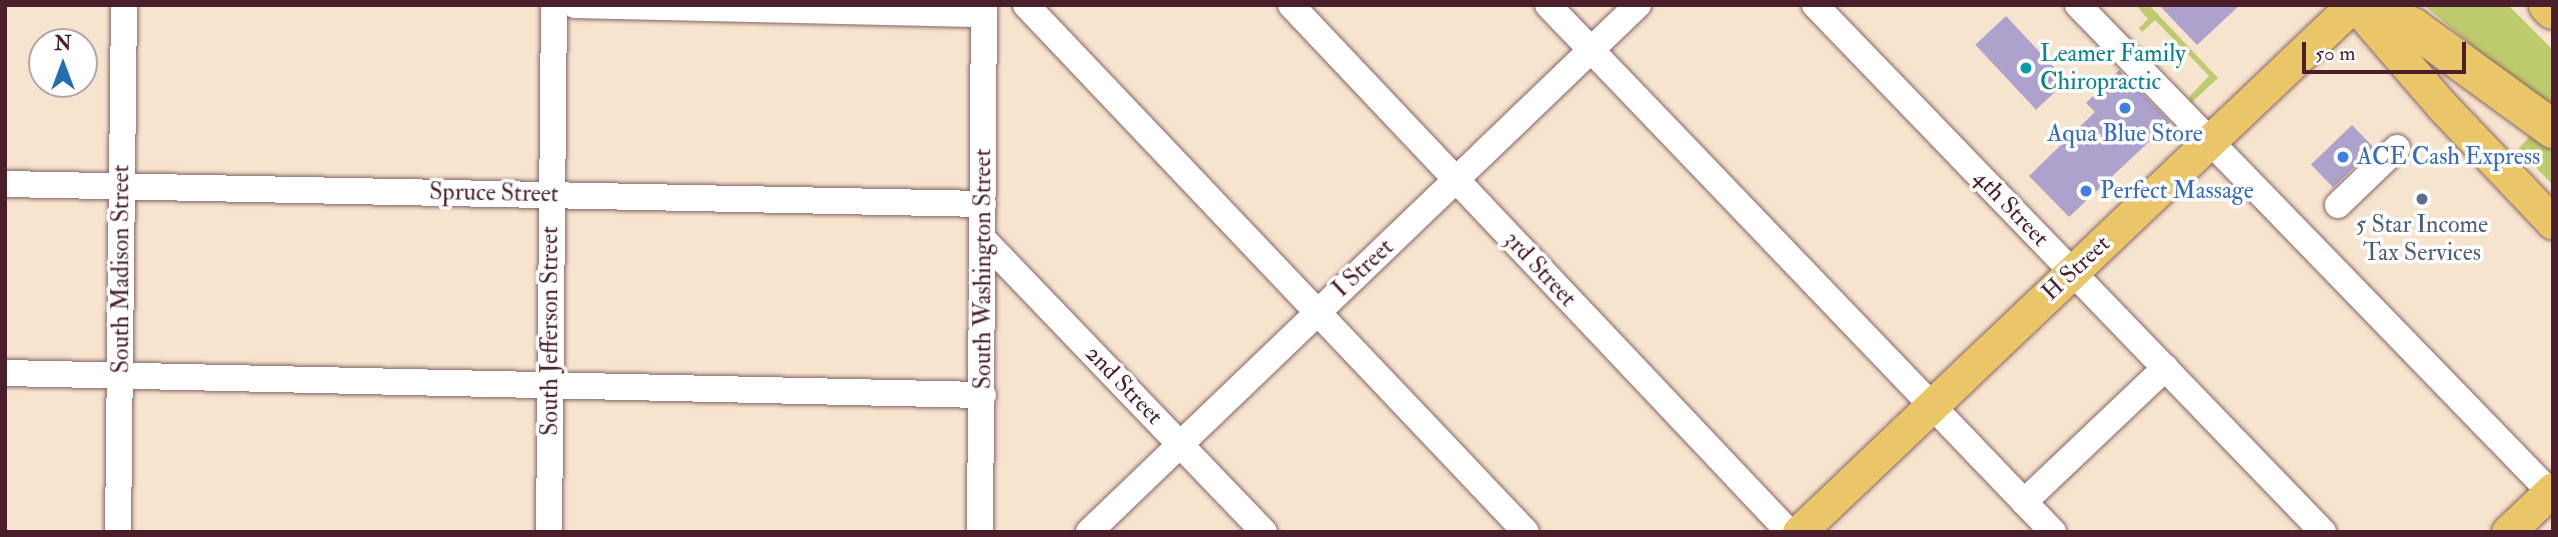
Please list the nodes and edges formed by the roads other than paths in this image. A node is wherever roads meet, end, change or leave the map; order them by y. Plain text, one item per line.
1 (124, 5) edge
2 (554, 5) edge
3 (575, 5) edge
4 (1026, 5) edge
5 (1291, 5) edge
6 (1548, 5) edge
7 (1638, 5) edge
8 (1815, 5) edge
9 (2078, 5) edge
10 (2355, 5) edge
11 (2548, 5) edge
12 (984, 10) edge
13 (2553, 10) edge
14 (1592, 50) junction
15 (2553, 129) edge
16 (2211, 140) junction
17 (2397, 148) dead end
18 (1457, 181) junction
19 (5, 184) edge
20 (122, 187) junction
21 (552, 194) junction
22 (983, 204) junction
23 (2338, 205) dead end
24 (2553, 223) edge
25 (983, 239) junction
26 (2072, 272) junction
27 (1316, 311) junction
28 (2165, 368) junction
29 (5, 373) edge
30 (120, 376) junction
31 (550, 387) junction
32 (983, 396) junction
33 (1930, 405) junction
34 (1181, 443) junction
35 (2552, 492) edge
36 (2024, 502) junction
37 (118, 532) edge
38 (549, 532) edge
39 (980, 532) edge
40 (1089, 532) edge
41 (1264, 532) edge
42 (1525, 532) edge
43 (1789, 532) edge
44 (1799, 532) edge
45 (2053, 532) edge
46 (2323, 532) edge
47 (2508, 532) edge

1 - 20 street, South Madison Street
2 - 21 street, South Jefferson Street
3 - 12 street
4 - 27 street
5 - 18 street, 3rd Street
6 - 14 street
7 - 14 street, I Street
8 - 26 street, 4th Street
9 - 16 street
10 - 15 highway
10 - 16 main road, H Street
10 - 24 main road
11 - 13 highway
12 - 22 street, South Washington Street
14 - 18 street, I Street
14 - 33 street
16 - 26 main road, H Street
16 - 35 street
17 - 23 street
18 - 27 street, I Street
18 - 43 street, 3rd Street
19 - 20 street, Spruce Street
20 - 21 street, Spruce Street
20 - 30 street, South Madison Street
21 - 22 street, Spruce Street
21 - 31 street, South Jefferson Street
22 - 25 street, South Washington Street
25 - 32 street, South Washington Street
25 - 34 street, 2nd Street
26 - 28 street, 4th Street
26 - 33 main road, H Street
27 - 34 street, I Street
27 - 42 street
28 - 36 street
28 - 46 street, 4th Street
29 - 30 street
30 - 31 street
30 - 37 street, South Madison Street
31 - 32 street
31 - 38 street, South Jefferson Street
32 - 39 street, South Washington Street
33 - 36 street
33 - 44 main road, H Street
34 - 40 street, I Street
34 - 41 street, 2nd Street
35 - 47 main road
36 - 45 street

